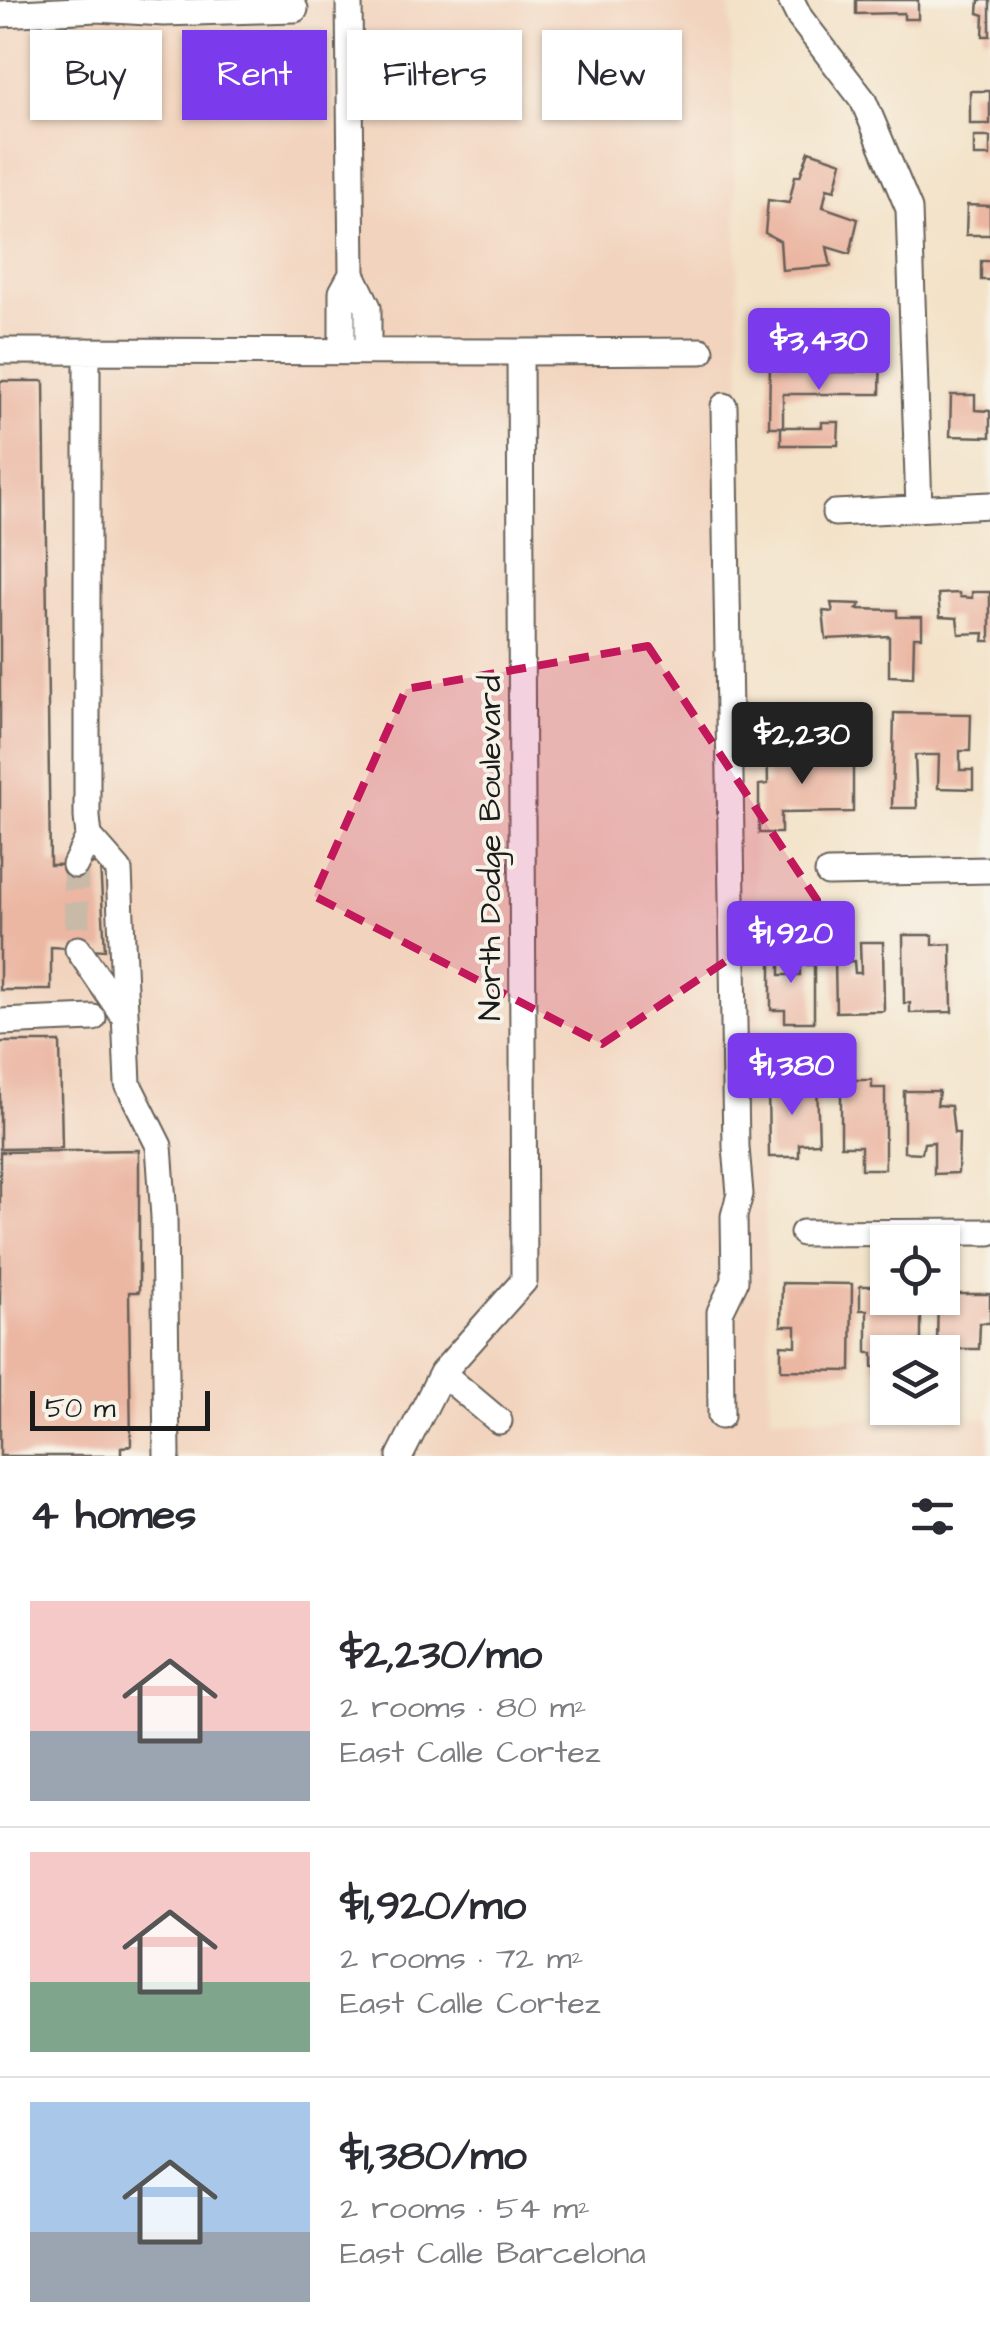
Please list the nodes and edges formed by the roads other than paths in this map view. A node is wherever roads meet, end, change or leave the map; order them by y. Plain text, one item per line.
1 (349, 0) edge
2 (790, 0) edge
3 (295, 10) dead end
4 (0, 14) edge
5 (352, 274) junction
6 (342, 350) junction
7 (368, 350) junction
8 (701, 350) dead end
9 (87, 351) junction
10 (0, 352) edge
11 (520, 352) junction
12 (724, 406) dead end
13 (990, 505) edge
14 (919, 508) junction
15 (835, 513) dead end
16 (88, 836) junction
17 (75, 865) tunnel mouth
18 (990, 870) edge
19 (828, 873) dead end
20 (78, 948) tunnel mouth
21 (93, 1018) dead end
22 (124, 1018) junction
23 (0, 1022) edge
24 (990, 1232) edge
25 (802, 1233) dead end
26 (442, 1372) junction
27 (721, 1416) dead end
28 (499, 1421) dead end
29 (166, 1456) edge
30 (400, 1456) edge

1 - 5 street
2 - 14 street
3 - 4 street
5 - 6 street
5 - 7 street
6 - 7 street
6 - 9 street
7 - 11 street
8 - 11 street
9 - 10 street
9 - 16 street
11 - 26 street, North Dodge Boulevard
12 - 27 street
13 - 14 street
14 - 15 street
16 - 17 street
16 - 22 street
18 - 19 street
20 - 22 street
21 - 23 street
22 - 29 street
24 - 25 street
26 - 28 street
26 - 30 street, North Dodge Boulevard

